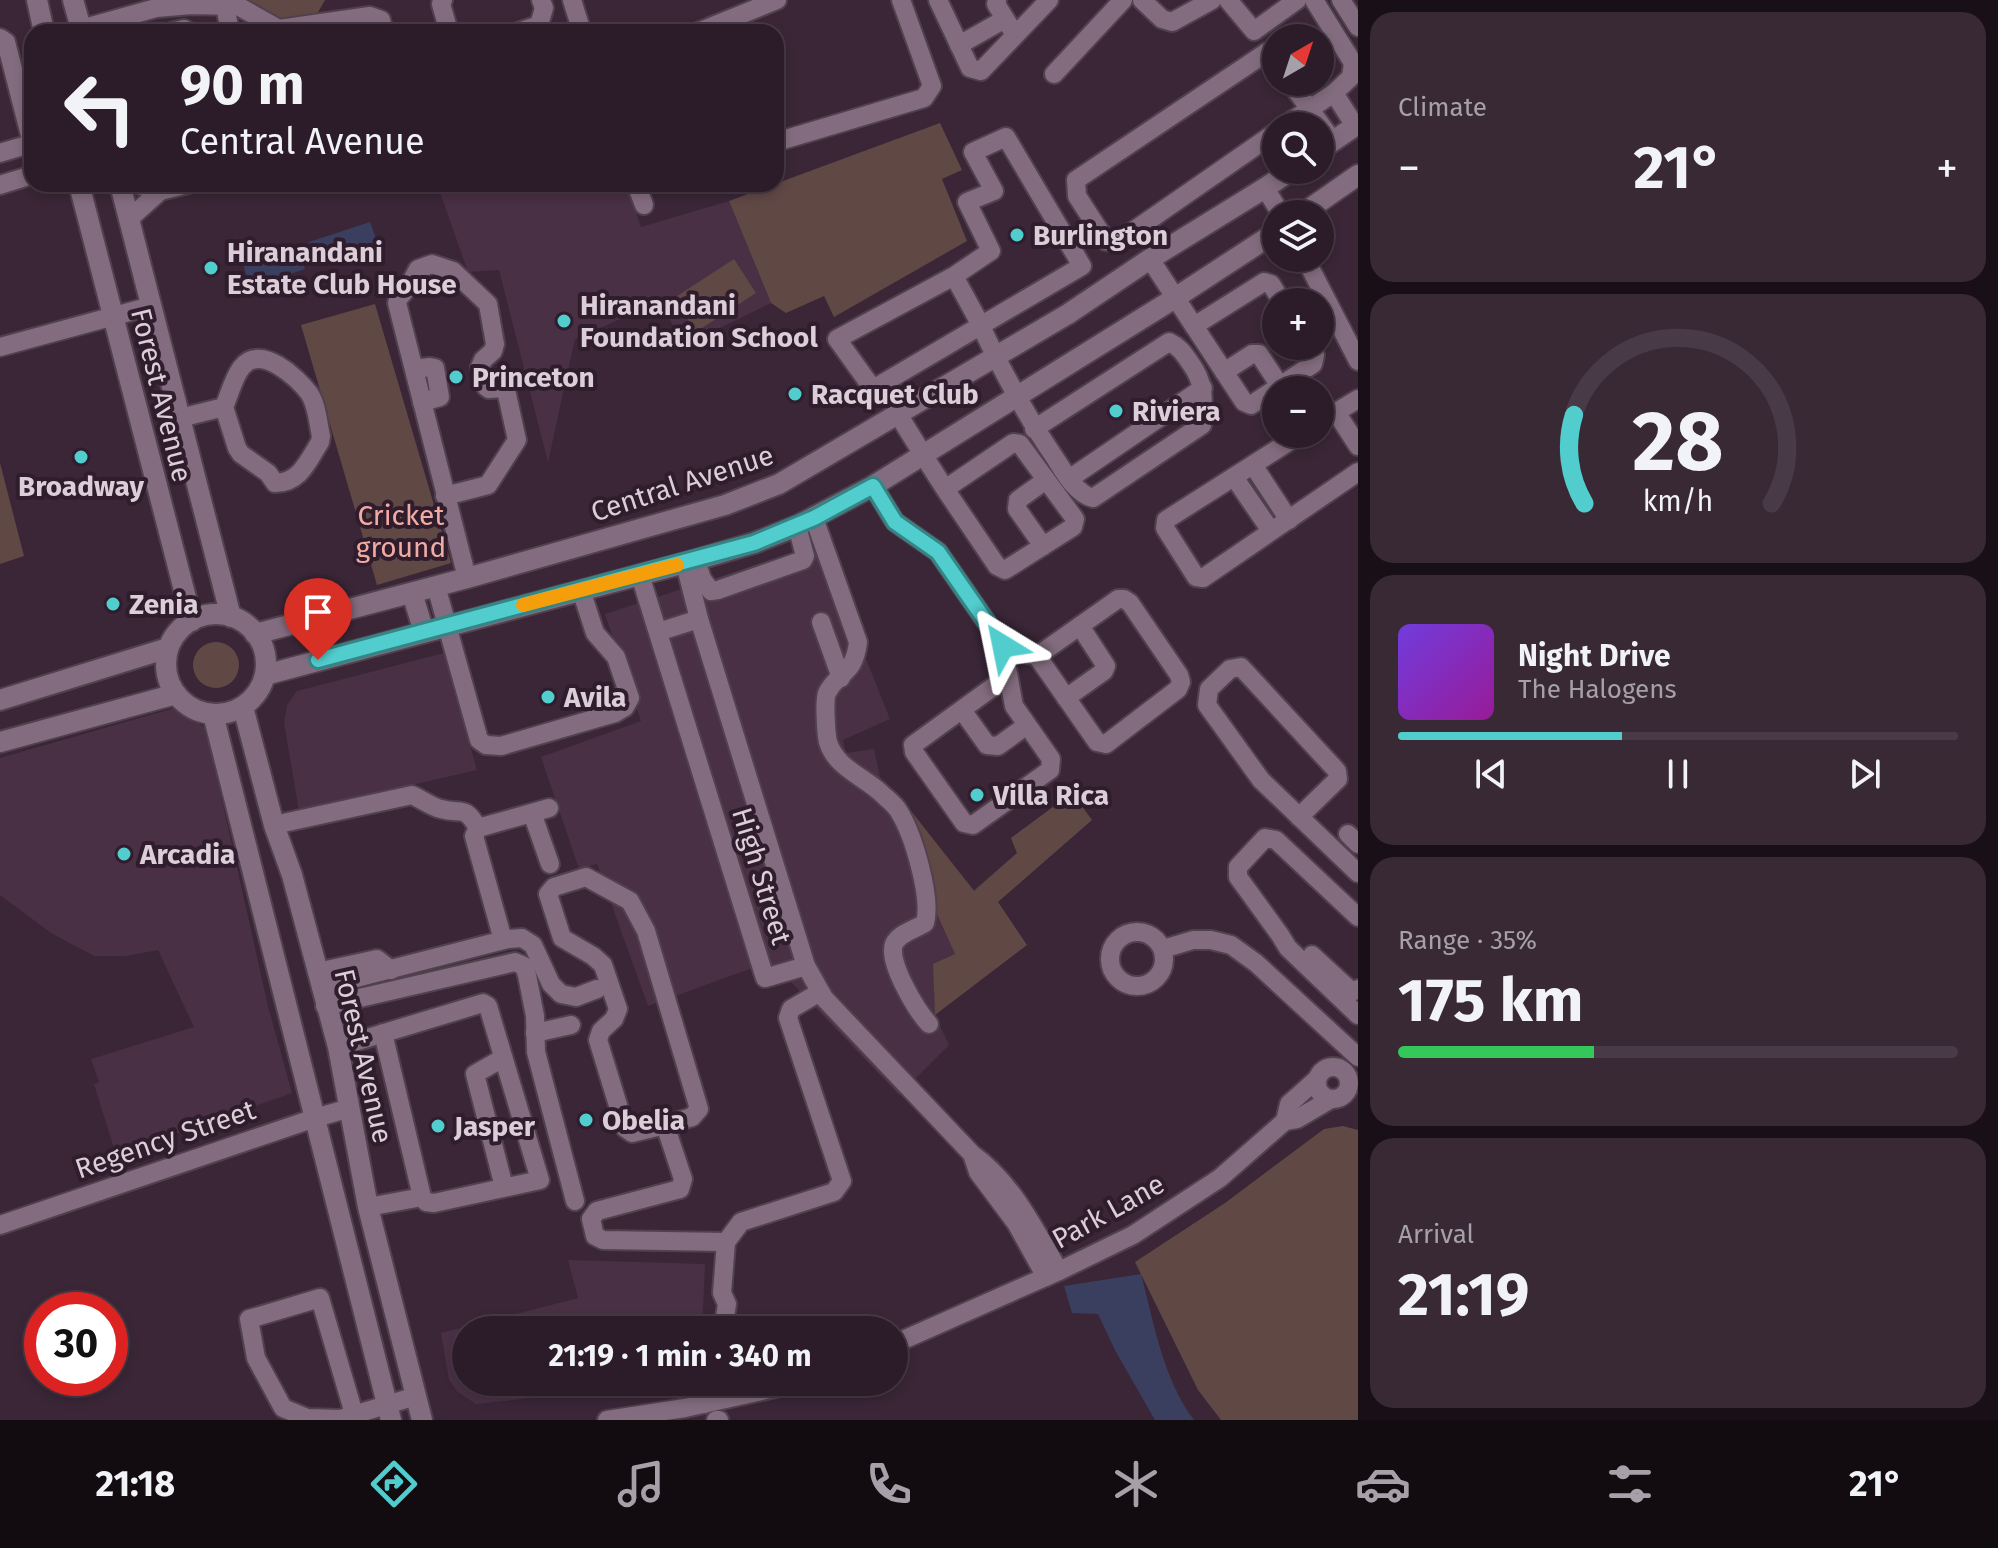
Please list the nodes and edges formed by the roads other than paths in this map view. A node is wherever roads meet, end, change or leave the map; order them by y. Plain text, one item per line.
1 (37, 0) edge
2 (73, 0) edge
3 (443, 0) edge
4 (541, 0) edge
5 (572, 0) edge
6 (777, 0) edge
7 (901, 0) edge
8 (938, 0) edge
9 (997, 0) edge
10 (1049, 0) edge
11 (1123, 0) edge
12 (1142, 0) edge
13 (1212, 0) edge
14 (1228, 0) edge
15 (1297, 0) edge
16 (1314, 0) edge
17 (1341, 0) edge
18 (225, 5) junction
19 (1005, 19) junction
20 (42, 24) edge
21 (79, 24) edge
22 (101, 24) edge
23 (229, 24) edge
24 (263, 24) edge
25 (329, 24) edge
26 (382, 24) edge
27 (447, 24) edge
28 (539, 24) edge
29 (580, 24) edge
30 (718, 24) edge
31 (1329, 24) edge
32 (1358, 27) edge
33 (1254, 31) junction
34 (1334, 32) edge
35 (1015, 35) junction
36 (0, 38) edge
37 (1262, 43) edge
38 (959, 45) junction
39 (1262, 64) edge
40 (1054, 74) dead end
41 (1334, 93) joint
42 (1301, 96) edge
43 (1329, 96) edge
44 (1310, 108) junction
45 (24, 112) edge
46 (1304, 112) edge
47 (1312, 112) edge
48 (1357, 125) edge
49 (784, 140) edge
50 (1334, 141) edge
51 (1262, 142) edge
52 (24, 146) edge
53 (0, 153) edge
54 (1358, 175) edge
55 (24, 178) edge
56 (1271, 184) edge
57 (0, 185) edge
58 (1265, 188) junction
59 (81, 192) edge
60 (122, 192) edge
61 (159, 192) edge
62 (639, 192) edge
63 (1272, 200) edge
64 (1322, 200) edge
65 (644, 205) dead end
66 (129, 219) junction
67 (1262, 241) edge
68 (1150, 259) junction
69 (1313, 272) edge
70 (954, 276) junction
71 (1273, 288) edge
72 (1175, 298) junction
73 (151, 306) junction
74 (113, 317) junction
75 (981, 326) junction
76 (1194, 326) junction
77 (0, 347) edge
78 (1356, 352) edge
79 (994, 357) junction
80 (1314, 360) edge
81 (1224, 372) junction
82 (1273, 376) edge
83 (1295, 376) edge
84 (1203, 388) junction
85 (1015, 397) junction
86 (1262, 398) edge
87 (1358, 399) edge
88 (224, 407) junction
89 (1334, 413) edge
90 (898, 414) junction
91 (180, 418) junction
92 (1334, 423) edge
93 (1034, 429) junction
94 (1358, 446) edge
95 (1279, 448) edge
96 (922, 455) junction
97 (1253, 465) junction
98 (1358, 472) edge
99 (1234, 477) junction
100 (1069, 479) junction
101 (1046, 480) junction
102 (873, 486) junction
103 (945, 489) junction
104 (445, 496) junction
105 (1289, 520) junction
106 (805, 522) junction
107 (1271, 531) junction
108 (1043, 546) junction
109 (690, 562) junction
110 (640, 575) junction
111 (467, 578) junction
112 (436, 586) junction
113 (581, 590) junction
114 (412, 593) junction
115 (231, 617) junction
116 (699, 619) junction
117 (192, 621) junction
118 (821, 622) dead end
119 (446, 625) junction
120 (1080, 626) junction
121 (424, 632) junction
122 (658, 632) junction
123 (255, 634) junction
124 (1003, 646) junction
125 (168, 648) junction
126 (1037, 656) junction
127 (265, 675) junction
128 (1008, 676) junction
129 (841, 678) junction
130 (176, 694) junction
131 (1066, 698) junction
132 (0, 700) edge
133 (243, 707) junction
134 (962, 710) junction
135 (213, 714) junction
136 (1027, 725) junction
137 (0, 742) edge
138 (1299, 817) junction
139 (274, 825) junction
140 (478, 828) junction
141 (550, 864) dead end
142 (1358, 872) edge
143 (292, 875) junction
144 (256, 882) junction
145 (1358, 917) edge
146 (1280, 935) junction
147 (503, 940) junction
148 (1163, 949) dead end
149 (806, 966) junction
150 (321, 988) junction
151 (597, 989) dead end
152 (1358, 989) edge
153 (820, 992) junction
154 (1358, 1015) edge
155 (929, 1024) dead end
156 (571, 1025) dead end
157 (383, 1033) junction
158 (535, 1033) junction
159 (338, 1047) junction
160 (503, 1058) junction
161 (1351, 1066) edge
162 (1317, 1079) junction
163 (1331, 1099) junction
164 (350, 1108) junction
165 (315, 1118) junction
166 (1285, 1121) junction
167 (665, 1125) junction
168 (504, 1187) junction
169 (422, 1197) junction
170 (575, 1201) dead end
171 (368, 1207) junction
172 (0, 1225) edge
173 (726, 1242) junction
174 (385, 1273) junction
175 (1052, 1274) junction
176 (355, 1278) junction
177 (722, 1293) junction
178 (712, 1316) edge
179 (725, 1316) edge
180 (908, 1338) edge
181 (416, 1396) junction
182 (760, 1396) edge
183 (389, 1412) edge
184 (713, 1412) edge
185 (354, 1414) junction
186 (664, 1416) edge
187 (422, 1420) edge
188 (607, 1420) edge

1 - 20 main road
2 - 21 main road
3 - 27 street
4 - 28 street
5 - 29 street
6 - 30 street
7 - 49 street
8 - 38 street
9 - 19 street
10 - 35 street
11 - 40 street
12 - 13 street
14 - 33 street
15 - 33 street
16 - 31 street
17 - 32 street
18 - 22 street
18 - 23 street
18 - 24 street
19 - 35 street
19 - 38 street
25 - 26 street
33 - 37 street
34 - 41 street
35 - 38 street
36 - 45 street
39 - 51 street
41 - 48 street
42 - 44 street
43 - 44 street
44 - 46 street
44 - 47 street
48 - 50 main road
52 - 53 street
54 - 64 main road
55 - 57 street
56 - 58 main road, Central Avenue
58 - 63 street
58 - 68 main road, Central Avenue
59 - 74 main road, Forest Avenue
60 - 66 main road, Forest Avenue
61 - 66 street
62 - 65 street
66 - 73 main road, Forest Avenue
67 - 72 main road
68 - 72 street
68 - 79 main road, Central Avenue
69 - 78 street
70 - 75 street
70 - 75 street
70 - 75 street
71 - 76 street
72 - 76 street
72 - 85 main road
73 - 74 street
73 - 91 main road, Forest Avenue
74 - 77 street
74 - 117 main road, Forest Avenue
75 - 79 street
76 - 81 street
79 - 85 street
79 - 90 main road, Central Avenue
80 - 83 street
81 - 82 street
81 - 86 street
84 - 93 street
84 - 100 street
84 - 100 street
85 - 93 street
85 - 96 main road
87 - 89 street
88 - 88 street
88 - 91 street
90 - 96 street
90 - 111 main road, Central Avenue
91 - 115 main road, Forest Avenue
92 - 94 street
93 - 100 street
95 - 97 street
96 - 102 main road
96 - 103 street
97 - 99 street
97 - 105 street
98 - 105 street
99 - 107 street
99 - 107 street
101 - 103 street
101 - 108 street
101 - 108 street
102 - 106 main road
102 - 124 street
103 - 108 street
104 - 104 street
104 - 111 street
105 - 107 street
106 - 109 main road
106 - 109 street
106 - 129 street
109 - 110 main road
109 - 116 street, High Street
110 - 113 main road
110 - 122 street, High Street
111 - 112 main road, Central Avenue
112 - 114 main road, Central Avenue
112 - 119 street
113 - 119 main road
113 - 119 street
114 - 121 main road
114 - 123 main road, Central Avenue
115 - 117 main road
115 - 123 main road
116 - 122 street
116 - 149 street, High Street
117 - 125 main road
118 - 129 street
119 - 121 main road
120 - 126 street
120 - 131 street
120 - 131 street
121 - 127 main road
122 - 149 street, High Street
123 - 127 main road
124 - 126 street
124 - 128 street
125 - 130 main road
125 - 132 main road
126 - 131 street
127 - 133 main road
128 - 134 street
128 - 136 street
129 - 155 street
130 - 135 main road
130 - 137 main road
133 - 135 main road
133 - 139 main road, Forest Avenue
134 - 136 street
134 - 136 street
135 - 144 main road
138 - 138 street
138 - 142 street
139 - 140 street
139 - 143 main road, Forest Avenue
140 - 141 street
140 - 147 street
143 - 144 main road
143 - 150 main road, Forest Avenue
144 - 165 main road
145 - 146 street
146 - 152 street
146 - 154 street
147 - 150 street
147 - 151 street
148 - 161 street
149 - 153 street
150 - 158 street
150 - 159 main road, Forest Avenue
153 - 173 street
153 - 175 street
156 - 158 street
157 - 159 street
157 - 160 street
157 - 169 street
158 - 170 street
159 - 164 main road, Forest Avenue
160 - 168 street
160 - 168 street
161 - 162 street
161 - 163 street, Park Lane
162 - 163 street
162 - 166 street
163 - 166 street, Park Lane
164 - 165 street, Regency Street
164 - 171 main road, Forest Avenue
165 - 172 street, Regency Street
165 - 176 main road
166 - 175 street, Park Lane
167 - 167 street
167 - 173 street
168 - 169 street
169 - 171 street
171 - 174 main road, Forest Avenue
173 - 177 street
174 - 176 main road
174 - 181 main road, Forest Avenue
175 - 180 street, Park Lane
176 - 183 main road
177 - 178 street
177 - 179 street
181 - 183 street
181 - 187 main road, Forest Avenue
182 - 184 street
183 - 185 street
184 - 186 street
185 - 185 street
186 - 188 street

